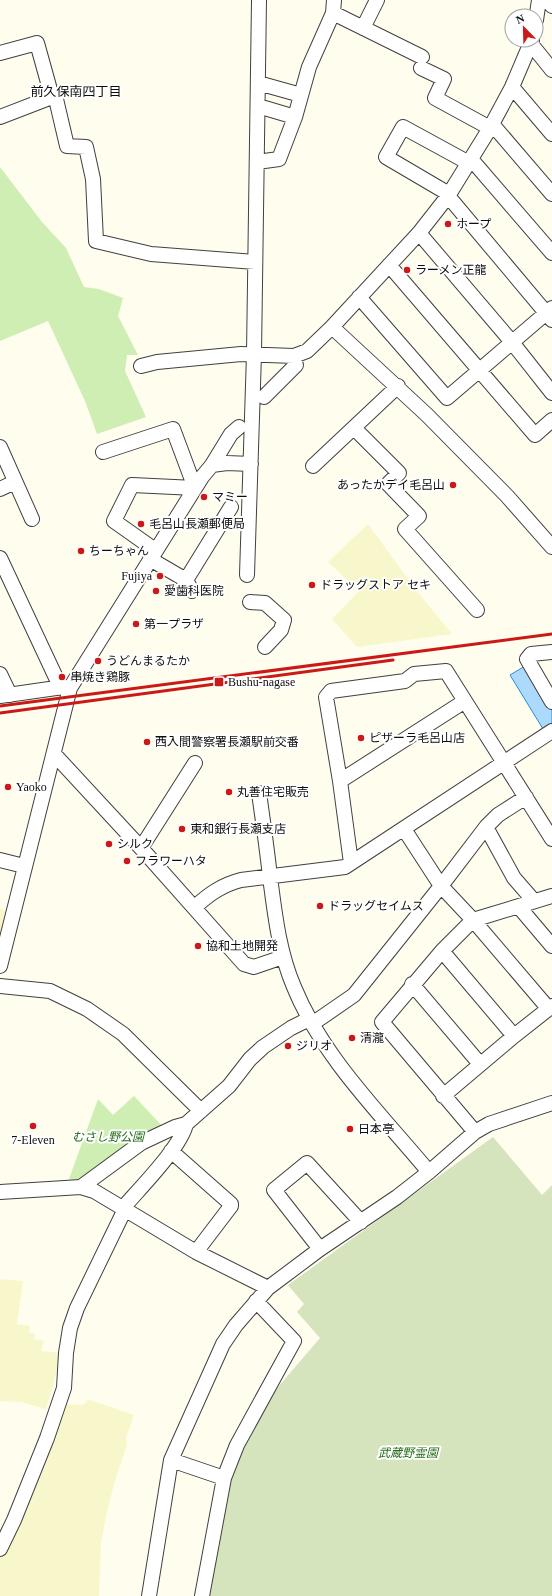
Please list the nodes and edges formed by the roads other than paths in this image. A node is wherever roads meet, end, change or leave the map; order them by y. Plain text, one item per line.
1 (259, 0) edge
2 (377, 0) edge
3 (547, 0) edge
4 (333, 6) edge
5 (552, 6) edge
6 (363, 28) junction
7 (528, 48) edge
8 (536, 48) edge
9 (0, 53) edge
10 (552, 70) edge
11 (258, 83) junction
12 (512, 87) junction
13 (301, 95) junction
14 (52, 97) junction
15 (258, 106) junction
16 (0, 117) edge
17 (295, 117) junction
18 (491, 126) junction
19 (552, 134) edge
20 (470, 161) junction
21 (257, 162) junction
22 (552, 194) edge
23 (448, 195) junction
24 (419, 233) junction
25 (552, 253) edge
26 (255, 262) junction
27 (389, 265) junction
28 (359, 297) junction
29 (550, 314) edge
30 (332, 327) junction
31 (511, 341) junction
32 (254, 354) junction
33 (296, 365) dead end
34 (141, 366) dead end
35 (478, 370) junction
36 (398, 386) junction
37 (552, 393) edge
38 (264, 397) dead end
39 (552, 420) edge
40 (239, 427) dead end
41 (354, 428) junction
42 (0, 447) edge
43 (103, 452) dead end
44 (251, 464) junction
45 (212, 465) junction
46 (313, 466) dead end
47 (15, 482) junction
48 (195, 488) junction
49 (0, 489) edge
50 (232, 507) dead end
51 (32, 518) dead end
52 (552, 547) edge
53 (152, 554) junction
54 (0, 558) edge
55 (248, 575) dead end
56 (250, 602) dead end
57 (477, 610) dead end
58 (265, 647) dead end
59 (552, 652) edge
60 (0, 674) edge
61 (67, 688) junction
62 (5, 696) edge
63 (464, 701) junction
64 (552, 702) edge
65 (552, 731) edge
66 (54, 754) junction
67 (503, 762) junction
68 (195, 763) dead end
69 (340, 781) junction
70 (259, 793) dead end
71 (526, 797) junction
72 (486, 827) junction
73 (404, 829) junction
74 (552, 839) edge
75 (141, 848) junction
76 (0, 860) edge
77 (351, 863) junction
78 (24, 866) junction
79 (270, 877) junction
80 (441, 886) junction
81 (552, 896) edge
82 (534, 901) junction
83 (519, 906) junction
84 (195, 907) junction
85 (473, 920) junction
86 (552, 946) edge
87 (442, 951) junction
88 (283, 957) junction
89 (0, 966) edge
90 (412, 984) junction
91 (0, 986) edge
92 (550, 1007) edge
93 (310, 1021) junction
94 (514, 1036) junction
95 (480, 1064) junction
96 (443, 1096) junction
97 (552, 1103) edge
98 (201, 1111) junction
99 (186, 1124) junction
100 (475, 1132) junction
101 (171, 1151) junction
102 (430, 1172) junction
103 (81, 1187) junction
104 (0, 1192) edge
105 (124, 1208) junction
106 (361, 1222) junction
107 (320, 1249) junction
108 (196, 1252) junction
109 (268, 1288) junction
110 (256, 1301) junction
111 (171, 1460) junction
112 (224, 1478) junction
113 (0, 1549) edge
114 (149, 1596) edge
115 (202, 1596) edge

1 - 11 street
2 - 6 street
3 - 5 street
4 - 6 street
4 - 13 street
6 - 18 street
7 - 12 street
8 - 10 street
9 - 14 street
11 - 13 street
11 - 15 street
12 - 18 street
12 - 19 street
13 - 17 street
14 - 16 street
14 - 26 street
15 - 17 street
15 - 21 street
17 - 21 street
18 - 20 street
18 - 22 street
20 - 23 street
20 - 23 street
20 - 25 street
21 - 26 street
23 - 24 street
23 - 29 street
24 - 27 street
24 - 31 street
26 - 32 street
27 - 28 street
27 - 35 street
28 - 30 street
28 - 35 street
29 - 31 street
30 - 32 street
30 - 36 street
31 - 35 street
31 - 37 street
32 - 34 street
32 - 44 street
33 - 38 street
35 - 39 street
36 - 41 street
36 - 52 street
40 - 45 street
41 - 46 street
41 - 57 street
42 - 47 street
43 - 48 street
44 - 45 street
44 - 55 street
45 - 48 street
47 - 49 street
47 - 51 street
48 - 53 street
48 - 53 street
50 - 53 street
53 - 61 street
54 - 61 street
56 - 58 street
59 - 64 street
60 - 62 street
61 - 62 street
61 - 66 street
63 - 67 street
63 - 69 street
63 - 69 street
65 - 67 street
66 - 75 street
66 - 78 street
67 - 71 street
67 - 73 street
68 - 75 street
69 - 77 street
70 - 79 street
71 - 72 street
71 - 74 street
72 - 80 street
72 - 82 street
73 - 77 street
73 - 80 street
75 - 84 street
76 - 78 street
77 - 79 street
78 - 89 street
79 - 84 street
79 - 88 street
80 - 85 street
80 - 93 street
81 - 82 street
82 - 83 street
83 - 85 street
83 - 86 street
84 - 88 street
85 - 87 street
85 - 92 street
87 - 90 street
87 - 94 street
88 - 93 street
90 - 95 street
90 - 96 street
91 - 98 street
92 - 94 street
93 - 98 street
93 - 102 street
94 - 95 street
95 - 96 street
96 - 100 street
97 - 100 street
98 - 99 street
99 - 101 street
99 - 103 street
100 - 102 street
101 - 105 street
101 - 108 street
102 - 106 street
103 - 104 street
103 - 105 street
105 - 108 street
105 - 113 street
106 - 107 street
106 - 107 street
107 - 109 street
108 - 109 street
109 - 110 street
110 - 111 street
110 - 112 street
111 - 112 street
111 - 114 street
112 - 115 street

